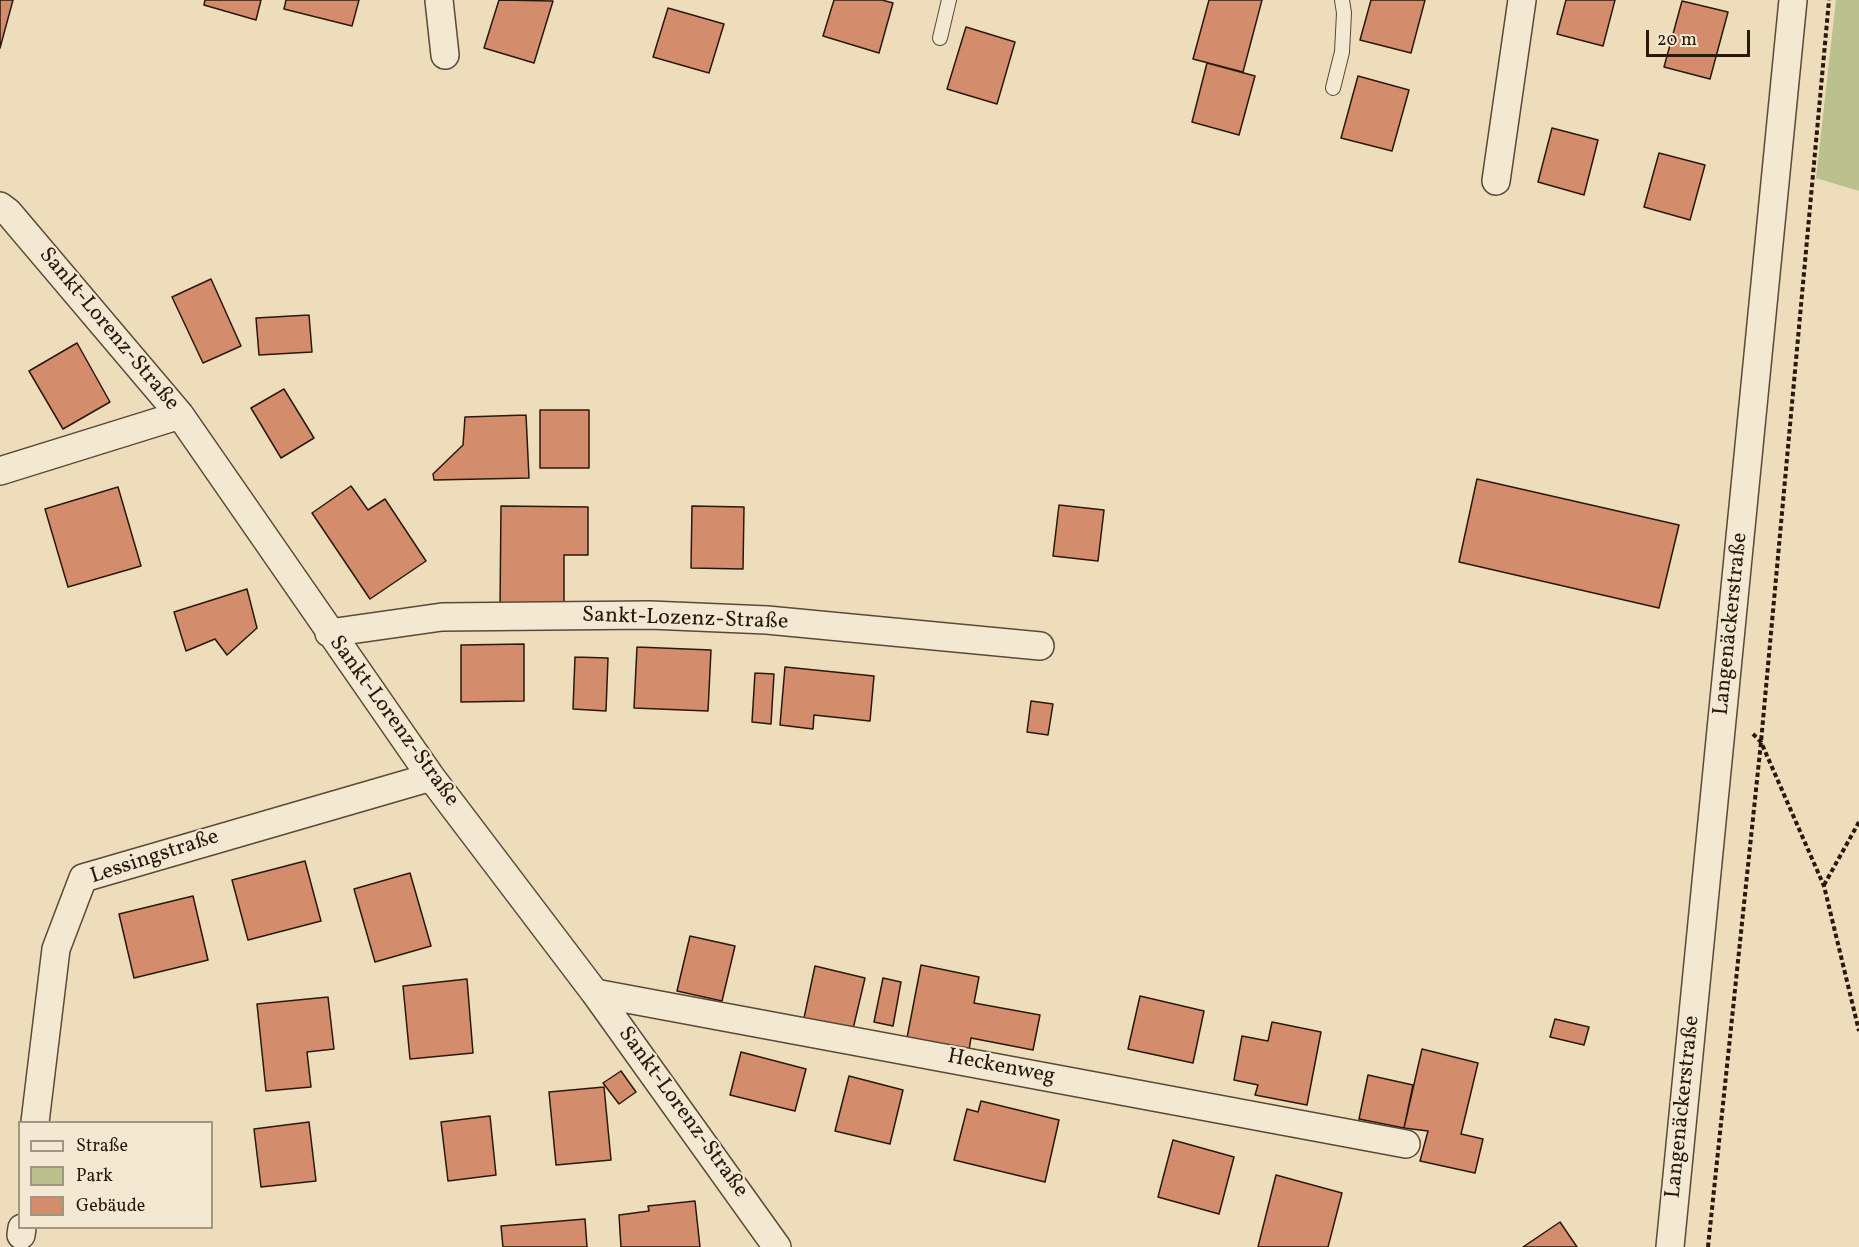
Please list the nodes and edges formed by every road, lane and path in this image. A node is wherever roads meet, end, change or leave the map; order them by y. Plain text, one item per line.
1 (440, 0) edge
2 (949, 0) edge
3 (1342, 0) edge
4 (1522, 0) edge
5 (1793, 0) edge
6 (1828, 0) edge
7 (940, 38) dead end
8 (445, 55) dead end
9 (1333, 88) dead end
10 (1496, 181) dead end
11 (0, 206) edge
12 (180, 415) junction
13 (0, 471) edge
14 (329, 633) junction
15 (1040, 646) dead end
16 (1761, 742) junction
17 (431, 777) junction
18 (1859, 822) edge
19 (1824, 886) junction
20 (596, 993) junction
21 (1859, 1031) edge
22 (35, 1121) edge
23 (1406, 1144) dead end
24 (777, 1247) edge
25 (1670, 1247) edge
26 (1708, 1247) edge

1 - 8 street
2 - 7 lane
3 - 9 lane
4 - 10 street
5 - 25 street, Langenäckerstraße
6 - 16 path
11 - 12 street, Sankt-Lorenz-Straße
12 - 13 street
12 - 14 street, Sankt-Lorenz-Straße
14 - 15 street, Sankt-Lozenz-Straße
14 - 17 street, Sankt-Lorenz-Straße
16 - 19 path
16 - 26 path
17 - 20 street, Sankt-Lorenz-Straße
17 - 22 street, Lessingstraße
18 - 19 path
19 - 21 path
20 - 23 street, Heckenweg
20 - 24 street, Sankt-Lorenz-Straße

